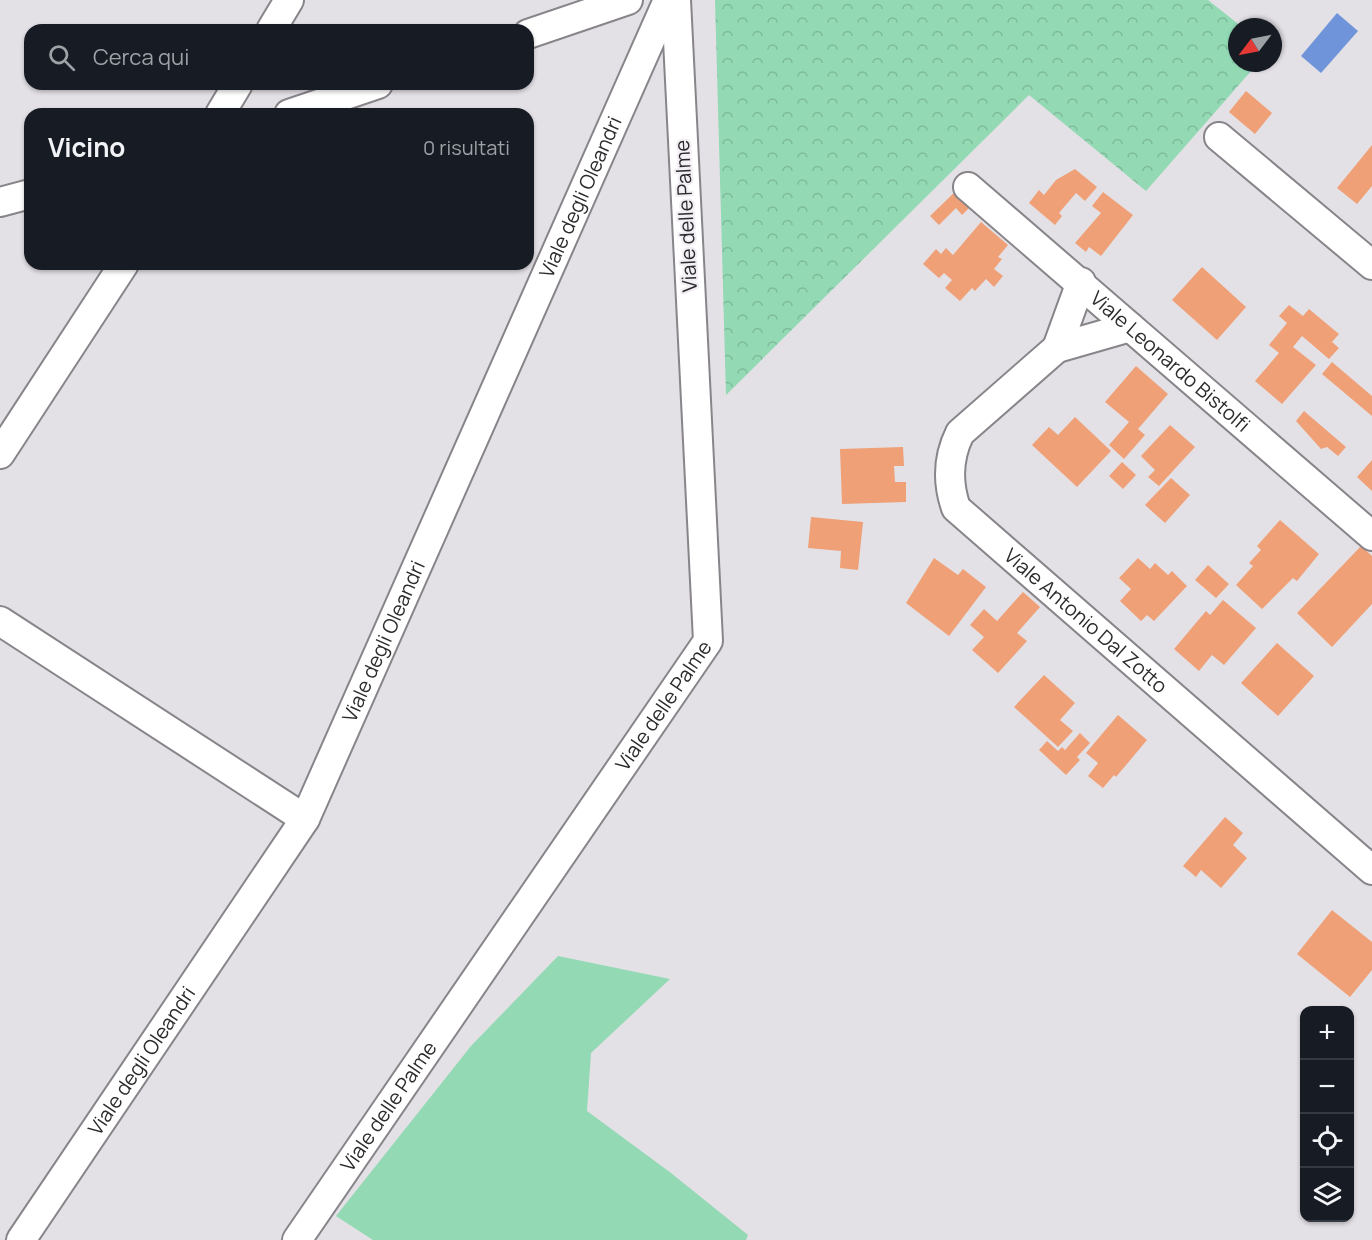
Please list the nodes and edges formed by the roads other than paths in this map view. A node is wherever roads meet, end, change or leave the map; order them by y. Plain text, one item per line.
1 (289, 0) edge
2 (628, 0) edge
3 (668, 0) edge
4 (676, 0) edge
5 (275, 24) edge
6 (534, 32) edge
7 (234, 90) edge
8 (360, 90) edge
9 (224, 108) edge
10 (307, 108) edge
11 (1219, 137) dead end
12 (968, 187) dead end
13 (24, 196) edge
14 (0, 202) edge
15 (1372, 265) edge
16 (120, 270) edge
17 (1081, 282) junction
18 (1130, 327) junction
19 (1057, 348) junction
20 (0, 454) edge
21 (1372, 536) edge
22 (0, 621) edge
23 (305, 819) junction
24 (1372, 870) edge
25 (21, 1240) edge
26 (297, 1240) edge

1 - 5 street
2 - 6 street
3 - 23 street, Viale degli Oleandri
4 - 26 street, Viale delle Palme
7 - 9 street
8 - 10 street
11 - 15 street
12 - 17 street, Viale Leonardo Bistolfi
13 - 14 street
16 - 20 street
17 - 18 street, Viale Leonardo Bistolfi
17 - 19 street, Viale Antonio Dal Zotto
18 - 19 street, Viale Antonio Dal Zotto
18 - 21 street, Viale Leonardo Bistolfi
19 - 24 street, Viale Antonio Dal Zotto
22 - 23 street
23 - 25 street, Viale degli Oleandri

